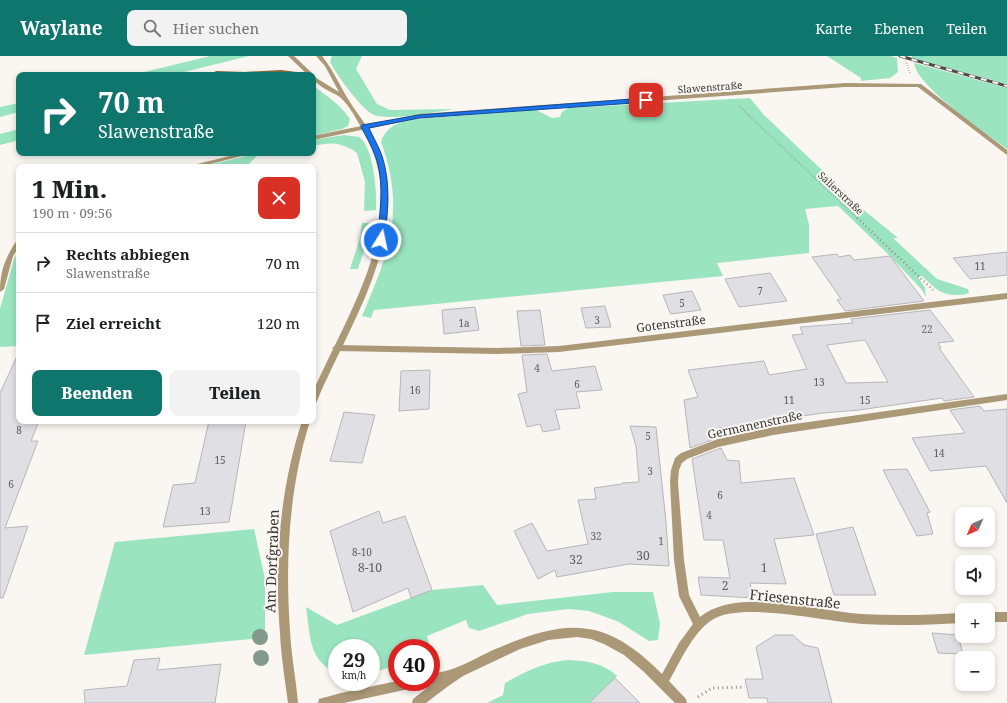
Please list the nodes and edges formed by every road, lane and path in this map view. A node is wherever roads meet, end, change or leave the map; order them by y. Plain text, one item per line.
1 (291, 56) edge
2 (319, 56) edge
3 (308, 72) edge
4 (316, 79) edge
5 (724, 95) junction
6 (344, 98) junction
7 (365, 127) junction
8 (316, 137) edge
9 (1007, 153) edge
10 (237, 156) edge
11 (204, 164) edge
12 (16, 247) edge
13 (0, 288) edge
14 (1007, 296) edge
15 (946, 304) junction
16 (336, 348) junction
17 (316, 394) edge
18 (1007, 397) edge
19 (305, 424) edge
20 (995, 617) edge
21 (1007, 617) edge
22 (955, 618) edge
23 (699, 625) junction
24 (458, 672) junction
25 (440, 677) edge
26 (663, 682) junction
27 (745, 687) dead end
28 (388, 689) edge
29 (693, 699) dead end
30 (293, 703) edge
31 (323, 703) edge
32 (417, 703) edge
33 (682, 703) edge

1 - 3 street
2 - 6 street
4 - 6 street
5 - 7 street, Slawenstraße
5 - 9 street, Slawenstraße
5 - 15 path, Salierstraße
6 - 7 street
7 - 8 street, Slawenstraße
7 - 16 street
10 - 11 street
12 - 13 street
14 - 15 street, Gotenstraße
15 - 16 street, Gotenstraße
16 - 17 street
18 - 23 street, Germanenstraße
19 - 30 street, Am Dorfgraben
20 - 21 street
22 - 23 street, Friesenstraße
23 - 26 street, Friesenstraße
24 - 25 street
24 - 26 street
24 - 32 street
26 - 33 street
27 - 29 path
28 - 31 street

